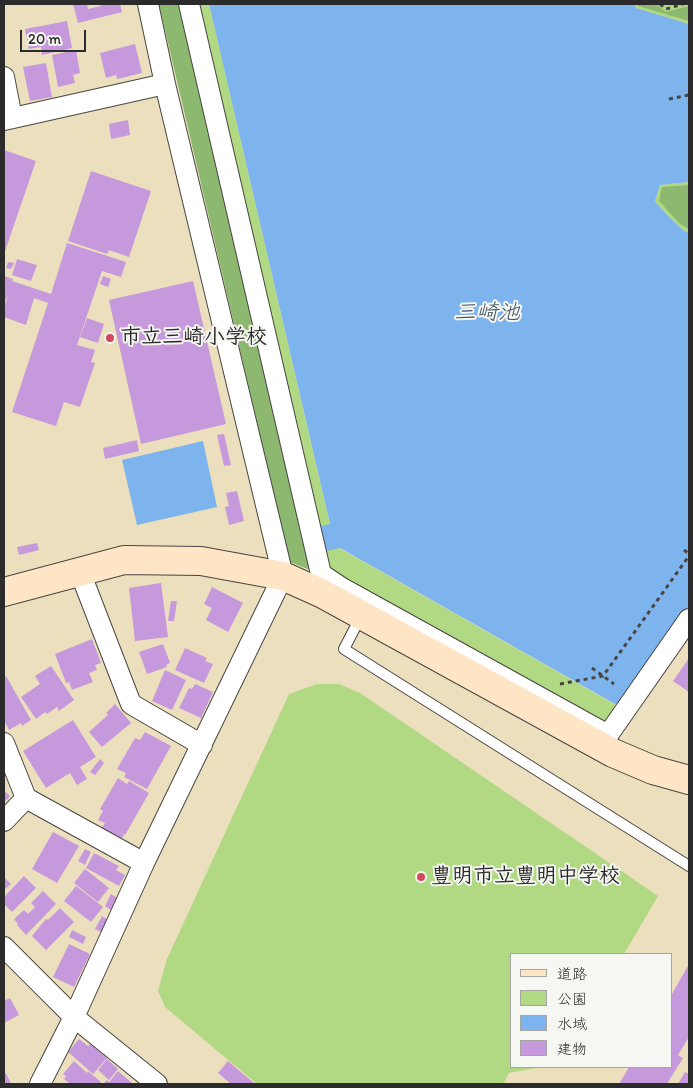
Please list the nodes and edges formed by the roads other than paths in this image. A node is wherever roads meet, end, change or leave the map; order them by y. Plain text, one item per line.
1 (148, 4) edge
2 (189, 4) edge
3 (4, 77) edge
4 (166, 84) junction
5 (8, 119) edge
6 (80, 572) junction
7 (283, 576) junction
8 (6, 588) edge
9 (362, 616) junction
10 (689, 619) edge
11 (4, 743) edge
12 (202, 745) junction
13 (686, 774) edge
14 (26, 798) junction
15 (4, 821) edge
16 (144, 863) junction
17 (689, 866) edge
18 (4, 947) edge
19 (74, 1017) junction
20 (40, 1084) edge
21 (157, 1084) edge

1 - 4 street
2 - 10 street
3 - 5 street
4 - 5 street
4 - 7 street
6 - 7 street
6 - 8 street
6 - 12 street
7 - 9 street
7 - 12 street
9 - 13 street
9 - 17 lane
11 - 14 street
12 - 16 street
14 - 15 street
14 - 16 street
16 - 19 street
18 - 19 street
19 - 20 street
19 - 21 street

